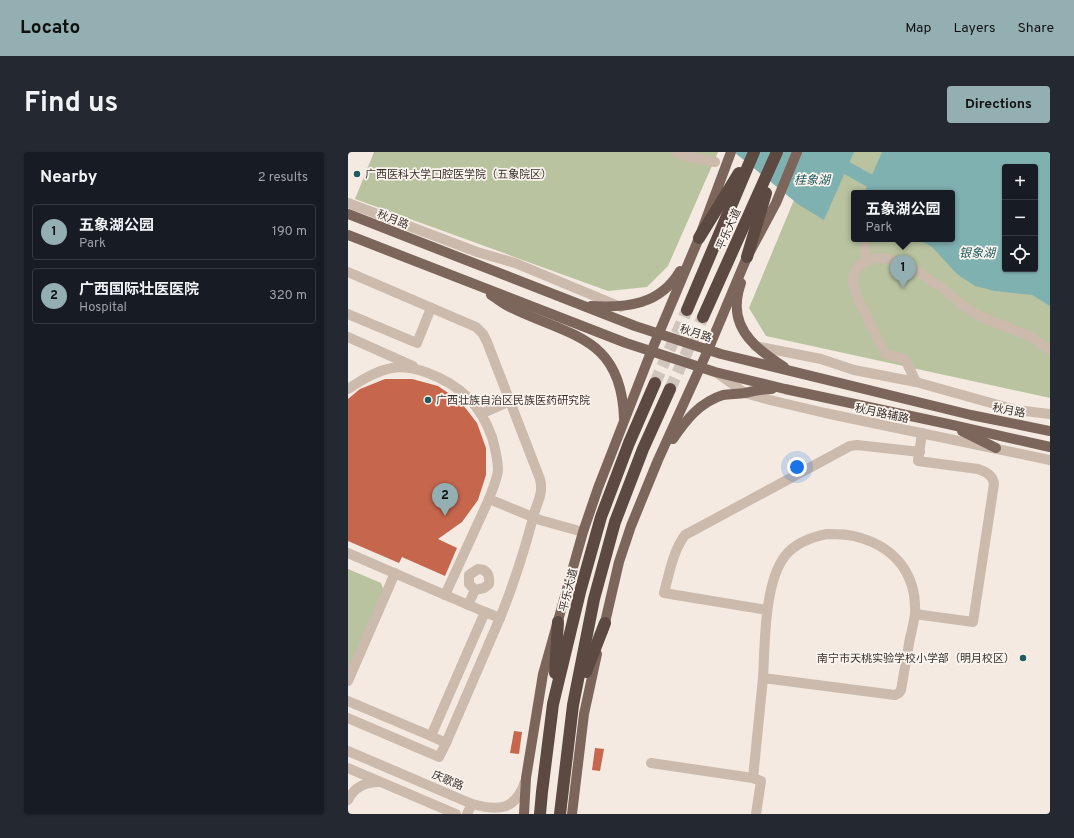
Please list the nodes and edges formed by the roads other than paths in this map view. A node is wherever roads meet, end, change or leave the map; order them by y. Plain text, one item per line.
1 (676, 152) edge
2 (753, 152) edge
3 (778, 152) edge
4 (797, 152) edge
5 (729, 156) edge
6 (715, 162) dead end
7 (348, 203) edge
8 (348, 214) edge
9 (348, 235) edge
10 (699, 238) junction
11 (865, 247) dead end
12 (747, 257) junction
13 (866, 261) junction
14 (348, 272) edge
15 (476, 285) junction
16 (580, 305) junction
17 (621, 307) junction
18 (432, 308) junction
19 (687, 310) tunnel mouth
20 (348, 314) edge
21 (703, 317) tunnel mouth
22 (659, 334) junction
23 (348, 337) edge
24 (755, 346) junction
25 (708, 350) junction
26 (1050, 350) edge
27 (652, 352) junction
28 (700, 367) junction
29 (422, 371) junction
30 (715, 372) junction
31 (793, 372) junction
32 (916, 382) junction
33 (656, 383) tunnel mouth
34 (348, 389) edge
35 (670, 389) tunnel mouth
36 (785, 389) junction
37 (745, 393) junction
38 (510, 401) junction
39 (481, 414) junction
40 (1050, 414) edge
41 (624, 422) junction
42 (948, 424) junction
43 (1050, 430) edge
44 (922, 433) junction
45 (1050, 447) edge
46 (996, 448) junction
47 (920, 452) junction
48 (658, 460) junction
49 (1050, 460) edge
50 (489, 499) junction
51 (533, 517) junction
52 (583, 532) junction
53 (348, 553) edge
54 (395, 573) junction
55 (472, 587) dead end
56 (445, 595) junction
57 (468, 605) junction
58 (767, 610) junction
59 (485, 612) junction
60 (914, 614) junction
61 (500, 618) junction
62 (558, 622) junction
63 (605, 623) junction
64 (763, 678) junction
65 (348, 681) edge
66 (348, 701) edge
67 (554, 704) junction
68 (573, 705) junction
69 (348, 718) edge
70 (431, 736) junction
71 (446, 743) junction
72 (348, 750) edge
73 (651, 763) dead end
74 (348, 768) edge
75 (526, 778) junction
76 (753, 778) junction
77 (381, 782) junction
78 (348, 800) edge
79 (472, 804) junction
80 (456, 814) edge
81 (467, 814) edge
82 (524, 814) edge
83 (540, 814) edge
84 (560, 814) edge
85 (572, 814) edge
86 (756, 814) edge

1 - 6 street
2 - 10 highway
2 - 19 highway, 平乐大道
3 - 12 highway
3 - 21 highway, 平乐大道
4 - 12 main road
5 - 10 main road
7 - 17 street
8 - 16 main road, 秋月路
9 - 15 main road
10 - 17 main road
10 - 22 main road
11 - 13 street
12 - 24 main road
12 - 25 main road
13 - 26 street
13 - 32 street
14 - 18 street
15 - 27 main road
15 - 41 main road
16 - 17 main road
16 - 22 main road, 秋月路
18 - 20 street
18 - 38 street
22 - 25 main road, 秋月路
22 - 27 main road
23 - 29 street
24 - 31 main road
24 - 32 street
25 - 28 main road
25 - 31 main road, 秋月路
27 - 28 main road
27 - 41 main road
28 - 30 main road
28 - 48 main road
29 - 34 street
29 - 39 street
30 - 36 main road
30 - 37 street, 秋月路辅路
31 - 43 main road, 秋月路
32 - 40 street
33 - 67 highway, 平乐大道
35 - 68 highway
36 - 37 main road
36 - 42 main road
37 - 44 street, 秋月路辅路
37 - 48 main road
38 - 39 street
38 - 51 street
39 - 50 street
41 - 52 main road
42 - 45 main road
42 - 46 main road
44 - 46 street, 秋月路辅路
44 - 47 street
46 - 49 street, 秋月路辅路
47 - 58 street
47 - 60 street
48 - 63 main road
50 - 51 street
50 - 56 street
51 - 52 street
51 - 61 street
52 - 62 main road
53 - 54 street
54 - 56 street
54 - 65 street
55 - 57 street
56 - 57 street
57 - 59 street
58 - 60 street
58 - 64 street
59 - 61 street
59 - 70 street
60 - 64 street
61 - 71 street
62 - 67 highway
62 - 75 main road
63 - 68 highway
63 - 85 main road
64 - 76 street
66 - 70 street
67 - 83 highway, 平乐大道
68 - 84 highway
69 - 71 street
70 - 71 street
72 - 79 street, 庆歌路
73 - 76 street
74 - 77 street
75 - 79 street, 庆歌路
75 - 82 main road
76 - 86 street
77 - 78 street
77 - 80 street
79 - 81 street

